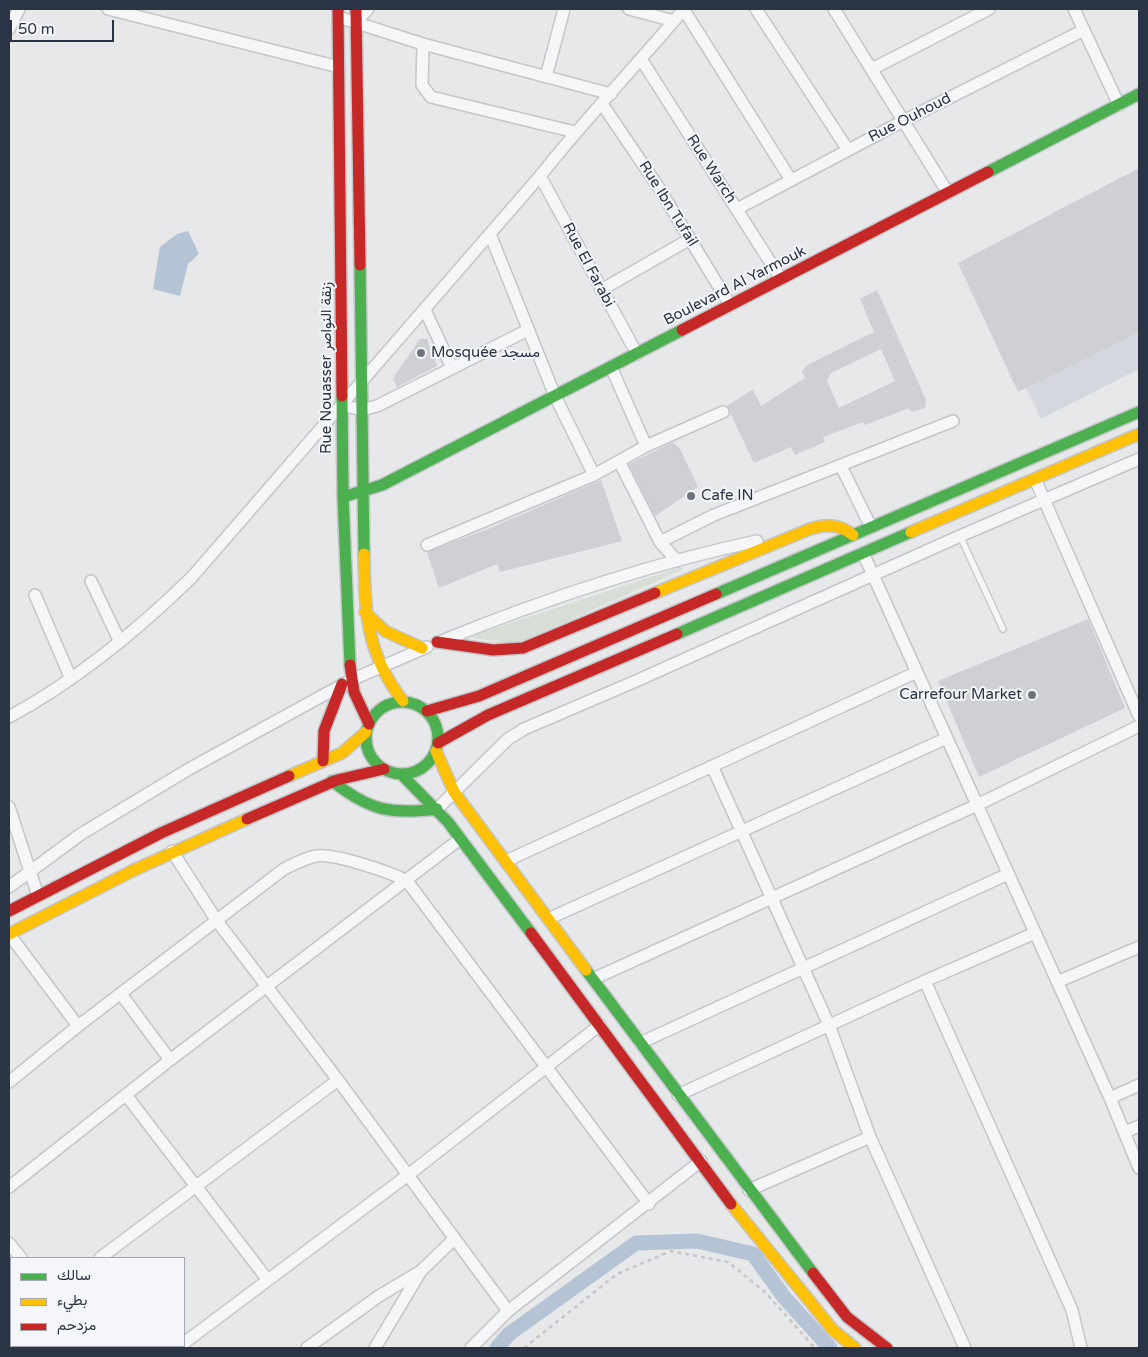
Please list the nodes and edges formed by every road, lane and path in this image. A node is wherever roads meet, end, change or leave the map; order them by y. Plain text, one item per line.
1 (19, 9) edge
2 (108, 9) edge
3 (356, 9) edge
4 (368, 9) edge
5 (564, 9) edge
6 (629, 9) edge
7 (684, 9) edge
8 (756, 9) edge
9 (989, 9) edge
10 (1074, 9) edge
11 (840, 11) edge
12 (338, 13) edge
13 (674, 21) junction
14 (356, 22) junction
15 (9, 29) edge
16 (1084, 30) junction
17 (423, 44) junction
18 (641, 59) junction
19 (339, 67) junction
20 (872, 69) junction
21 (546, 77) junction
22 (611, 94) junction
23 (1139, 94) edge
24 (602, 104) junction
25 (1119, 105) junction
26 (905, 120) junction
27 (575, 132) junction
28 (848, 150) junction
29 (540, 176) junction
30 (791, 180) junction
31 (948, 193) junction
32 (737, 209) junction
33 (490, 234) junction
34 (690, 239) junction
35 (781, 279) junction
36 (601, 290) junction
37 (730, 305) junction
38 (425, 310) junction
39 (528, 330) junction
40 (637, 354) junction
41 (611, 367) junction
42 (452, 368) junction
43 (362, 381) junction
44 (555, 396) junction
45 (342, 405) junction
46 (362, 410) junction
47 (723, 412) dead end
48 (1139, 412) edge
49 (953, 421) dead end
50 (1139, 434) edge
51 (646, 446) junction
52 (1139, 459) edge
53 (619, 461) junction
54 (841, 466) junction
55 (594, 475) junction
56 (1035, 479) junction
57 (364, 492) junction
58 (343, 497) junction
59 (1044, 498) junction
60 (871, 528) junction
61 (795, 534) junction
62 (853, 535) junction
63 (960, 536) junction
64 (660, 542) junction
65 (427, 545) dead end
66 (863, 553) junction
67 (677, 561) junction
68 (872, 574) junction
69 (92, 581) dead end
70 (35, 595) dead end
71 (366, 612) junction
72 (1003, 629) dead end
73 (120, 642) junction
74 (437, 642) junction
75 (422, 648) junction
76 (379, 667) junction
77 (917, 672) junction
78 (71, 679) junction
79 (346, 682) junction
80 (403, 702) junction
81 (427, 711) junction
82 (1139, 716) edge
83 (9, 717) edge
84 (1139, 726) edge
85 (368, 728) junction
86 (947, 738) junction
87 (437, 747) junction
88 (323, 762) junction
89 (712, 766) junction
90 (384, 769) junction
91 (401, 774) junction
92 (332, 781) junction
93 (454, 792) junction
94 (977, 805) junction
95 (9, 807) edge
96 (437, 809) junction
97 (741, 831) junction
98 (460, 838) junction
99 (172, 851) junction
100 (506, 861) junction
101 (30, 872) junction
102 (1008, 874) junction
103 (407, 881) junction
104 (9, 887) edge
105 (38, 896) junction
106 (771, 898) junction
107 (9, 911) edge
108 (548, 919) junction
109 (217, 921) junction
110 (1035, 933) junction
111 (9, 934) edge
112 (1139, 947) edge
113 (803, 968) junction
114 (593, 979) junction
115 (926, 981) junction
116 (1057, 982) junction
117 (268, 986) junction
118 (120, 994) junction
119 (829, 1025) junction
120 (78, 1026) junction
121 (600, 1026) junction
122 (640, 1044) junction
123 (170, 1060) junction
124 (547, 1067) junction
125 (338, 1080) junction
126 (9, 1082) edge
127 (1139, 1086) edge
128 (126, 1095) junction
129 (678, 1095) junction
130 (1110, 1098) junction
131 (1139, 1126) edge
132 (1125, 1132) junction
133 (870, 1137) junction
134 (701, 1161) junction
135 (1139, 1168) edge
136 (408, 1175) junction
137 (196, 1185) junction
138 (9, 1187) edge
139 (749, 1190) junction
140 (649, 1204) junction
141 (454, 1239) junction
142 (9, 1243) edge
143 (20, 1257) edge
144 (101, 1257) edge
145 (421, 1271) junction
146 (267, 1279) junction
147 (508, 1311) junction
148 (185, 1342) edge
149 (307, 1348) edge
150 (375, 1348) edge
151 (471, 1348) edge
152 (524, 1348) edge
153 (815, 1348) edge
154 (856, 1348) edge
155 (887, 1348) edge
156 (965, 1348) edge
157 (1081, 1348) edge

1 - 15 street
2 - 19 street
3 - 14 main road
4 - 14 street
5 - 21 street
6 - 13 street
7 - 13 street
7 - 30 street
8 - 28 street
9 - 20 street
10 - 16 street
11 - 20 street
12 - 14 street
12 - 19 main road, Rue Nouasser زنقة النواصر
13 - 18 street
14 - 17 street
14 - 43 main road
16 - 25 street
16 - 26 street, Rue Ouhoud
17 - 21 street
17 - 27 street
18 - 22 street
18 - 32 street, Rue Warch
19 - 45 main road, Rue Nouasser زنقة النواصر
20 - 26 street
21 - 22 street
22 - 24 street
23 - 25 main road, Boulevard Al Yarmouk
24 - 27 street
24 - 34 street, Rue Ibn Tufail
25 - 31 main road, Boulevard Al Yarmouk
26 - 28 street, Rue Ouhoud
26 - 31 street
27 - 29 street
28 - 30 street, Rue Ouhoud
29 - 33 street
29 - 36 street, Rue El Farabi
30 - 32 street, Rue Ouhoud
31 - 35 main road, Boulevard Al Yarmouk
32 - 35 street, Rue Warch
33 - 38 street
33 - 39 street
34 - 36 street
34 - 37 street, Rue Ibn Tufail
35 - 37 main road, Boulevard Al Yarmouk
36 - 40 street, Rue El Farabi
37 - 40 main road, Boulevard Al Yarmouk
38 - 42 street
38 - 43 street
39 - 42 street
39 - 44 street
40 - 41 main road, Boulevard Al Yarmouk
41 - 44 main road, Boulevard Al Yarmouk
41 - 51 street
42 - 46 street
43 - 45 street
43 - 46 main road
44 - 55 street
44 - 57 main road, Boulevard Al Yarmouk
45 - 46 street
45 - 58 main road, Rue Nouasser زنقة النواصر
45 - 73 street
46 - 57 main road
47 - 51 street
48 - 60 main road
49 - 54 street
50 - 56 main road
51 - 53 street
52 - 59 street
53 - 55 street
53 - 64 street
54 - 60 street
54 - 64 street
55 - 65 street
56 - 59 street
56 - 66 main road
57 - 58 main road, Boulevard Al Yarmouk
57 - 71 main road
58 - 79 main road, Rue Nouasser زنقة النواصر
59 - 63 street
59 - 82 street
60 - 62 main road
61 - 62 main road
61 - 67 street
61 - 74 main road
62 - 81 main road
63 - 68 street
63 - 72 lane
64 - 67 street
66 - 68 street
66 - 87 main road
67 - 74 street
68 - 77 street
68 - 93 street
69 - 73 street
70 - 78 street
71 - 75 main road
71 - 76 main road
73 - 78 street
74 - 75 street
75 - 76 street
76 - 79 street
76 - 80 main road
77 - 86 street
77 - 89 street
78 - 83 street
79 - 85 main road, Rue Nouasser زنقة النواصر
79 - 88 main road
79 - 101 street
80 - 81 main road
80 - 85 main road
81 - 87 main road
84 - 94 street
85 - 88 main road
85 - 90 main road
86 - 94 street
86 - 97 street
87 - 91 main road
87 - 93 main road
88 - 105 main road
89 - 97 street
89 - 100 street
90 - 91 main road
90 - 92 main road
91 - 96 main road
92 - 96 main road
92 - 99 main road
93 - 96 street
93 - 100 main road
94 - 102 street
94 - 106 street
95 - 101 street
96 - 98 main road
97 - 106 street
97 - 108 street
98 - 103 street
98 - 121 main road
99 - 109 street
99 - 111 main road
100 - 108 main road
101 - 104 street
101 - 105 street
102 - 110 street
102 - 113 street
103 - 109 street
103 - 117 street
103 - 124 street
105 - 107 main road
106 - 113 street
106 - 114 street
108 - 114 main road
109 - 117 street
109 - 118 street
110 - 115 street
110 - 116 street
111 - 120 street
112 - 116 street
113 - 119 street
113 - 122 street
114 - 122 main road
115 - 119 street
115 - 157 street
116 - 130 street
117 - 123 street
117 - 125 street
118 - 120 street
118 - 123 street
119 - 129 street
119 - 133 street
120 - 126 street
121 - 124 street
121 - 134 main road
122 - 129 main road
123 - 128 street
124 - 136 street
124 - 140 street
125 - 136 street
125 - 137 street
127 - 130 street
128 - 137 street
128 - 138 street
129 - 139 main road
130 - 132 street
131 - 132 street
132 - 135 street
133 - 139 street
133 - 156 street
134 - 140 street
134 - 154 main road
136 - 141 street
136 - 146 street
137 - 144 street
137 - 146 street
139 - 155 main road
140 - 147 street
141 - 145 street
141 - 147 street
142 - 143 street
145 - 149 street
145 - 150 street
146 - 148 street
147 - 151 street
152 - 153 path

